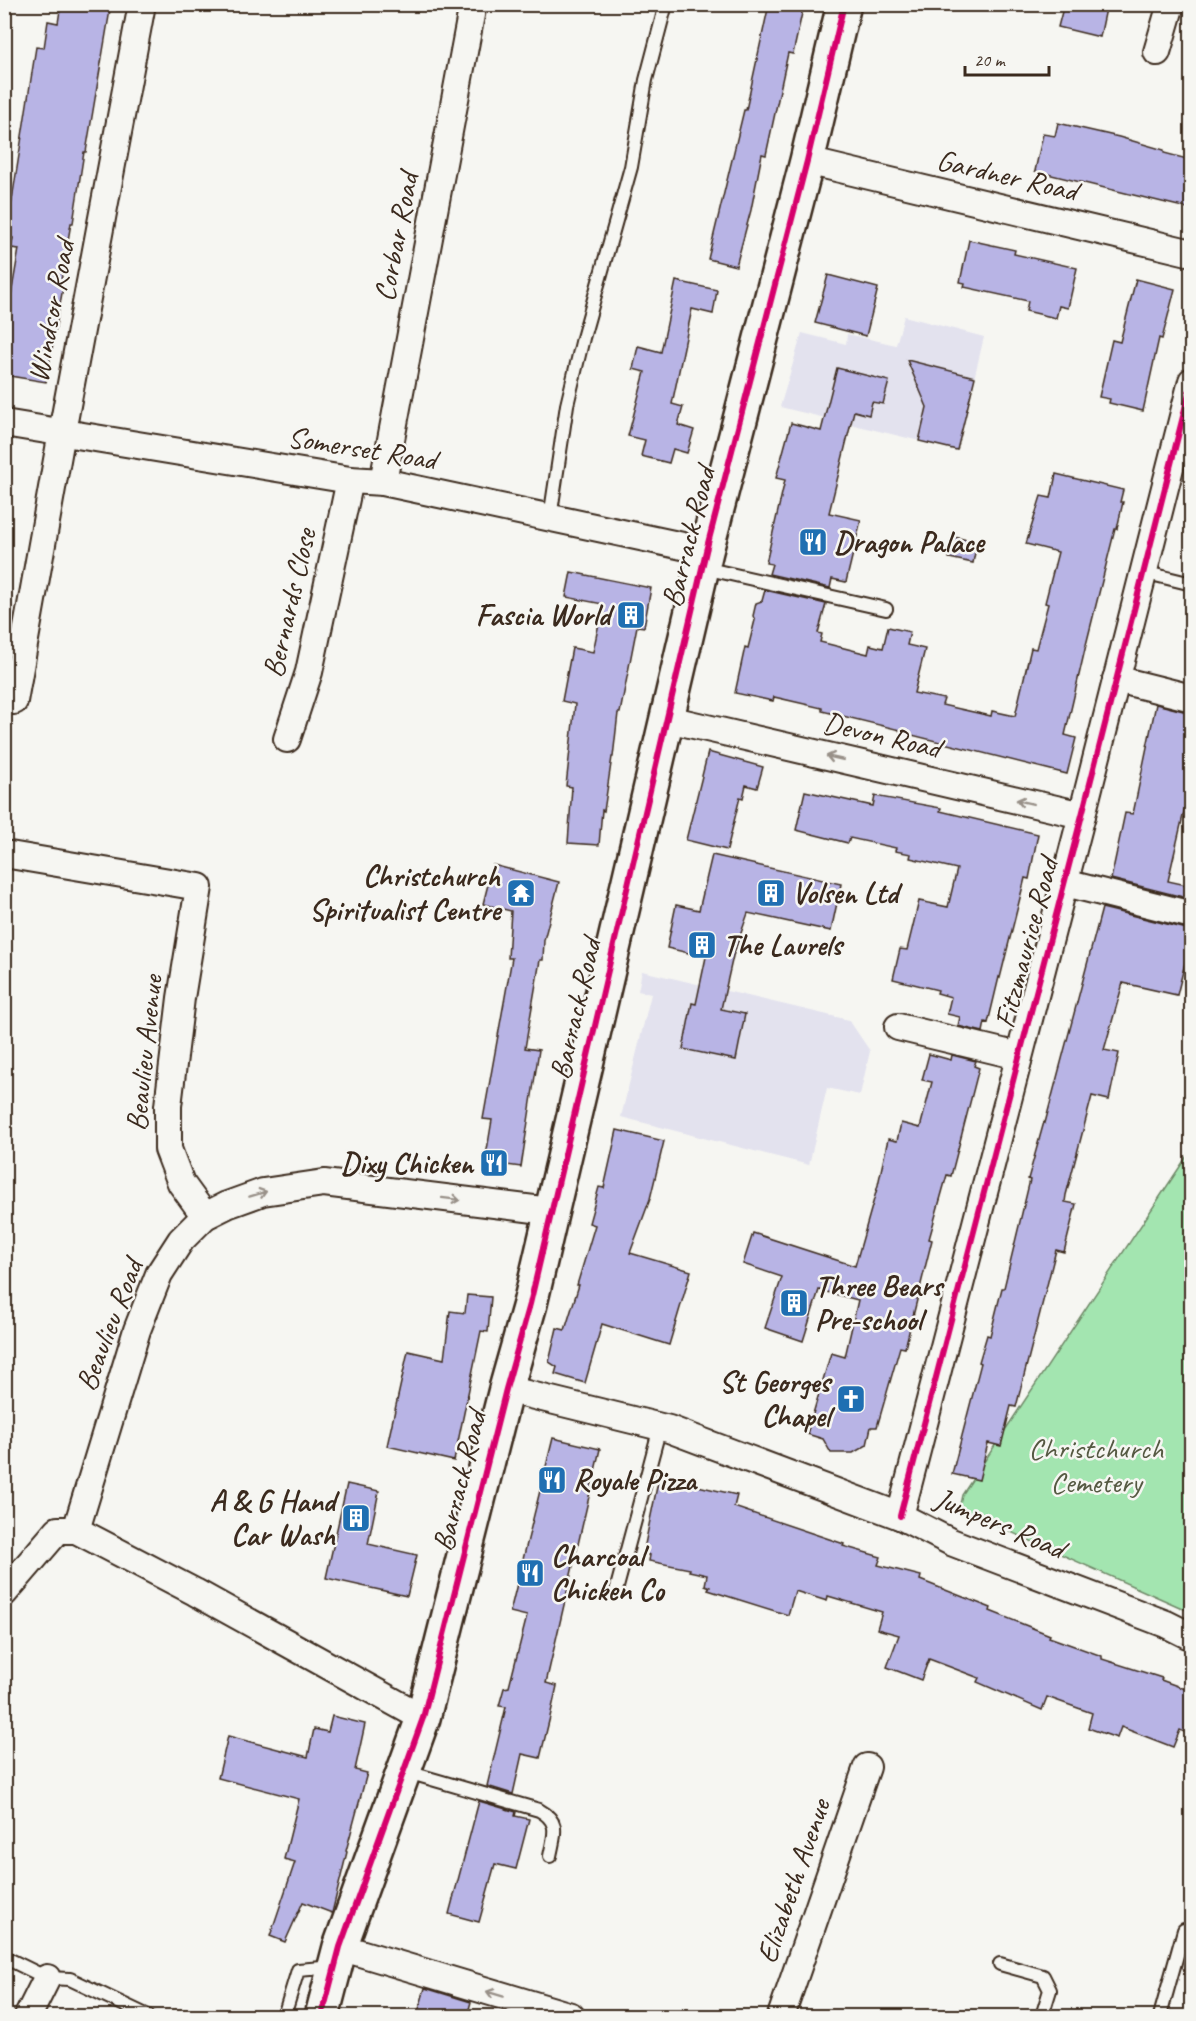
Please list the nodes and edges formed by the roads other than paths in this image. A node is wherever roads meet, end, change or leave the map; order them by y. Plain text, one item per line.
1 (142, 4) edge
2 (473, 4) edge
3 (666, 4) edge
4 (844, 4) edge
5 (1171, 4) edge
6 (1157, 52) dead end
7 (807, 161) junction
8 (1191, 253) edge
9 (1191, 381) edge
10 (4, 423) edge
11 (62, 432) junction
12 (350, 480) junction
13 (383, 482) junction
14 (550, 518) junction
15 (704, 560) junction
16 (1143, 572) junction
17 (1191, 584) edge
18 (886, 609) dead end
19 (1116, 679) junction
20 (1191, 698) edge
21 (14, 701) dead end
22 (668, 719) junction
23 (287, 739) dead end
24 (1082, 815) junction
25 (4, 854) edge
26 (1065, 883) junction
27 (1191, 915) edge
28 (898, 1027) dead end
29 (1019, 1056) junction
30 (550, 1211) junction
31 (205, 1216) junction
32 (506, 1389) junction
33 (660, 1427) junction
34 (900, 1515) junction
35 (76, 1530) junction
36 (616, 1591) dead end
37 (4, 1593) edge
38 (1191, 1637) edge
39 (423, 1718) junction
40 (867, 1767) dead end
41 (404, 1771) junction
42 (550, 1856) dead end
43 (1184, 1930) dead end
44 (4, 1957) edge
45 (338, 1957) junction
46 (1000, 1964) dead end
47 (47, 1978) junction
48 (28, 2016) edge
49 (148, 2016) edge
50 (284, 2016) edge
51 (322, 2016) edge
52 (571, 2016) edge
53 (781, 2016) edge
54 (1042, 2016) edge
55 (1160, 2016) edge

1 - 11 street, Windsor Road
2 - 13 street, Corbar Road
3 - 14 lane
4 - 7 main road, Barrack Road
5 - 6 street
7 - 8 street, Gardner Road
7 - 15 main road, Barrack Road
9 - 16 street, Fitzmaurice Road
10 - 11 street, Somerset Road
11 - 12 street, Somerset Road
11 - 21 street, Windsor Road
12 - 13 street, Somerset Road
12 - 23 street, Bernards Close
13 - 14 street, Somerset Road
14 - 15 street, Somerset Road
15 - 18 lane
15 - 22 main road, Barrack Road
16 - 17 lane
16 - 19 street, Fitzmaurice Road
19 - 20 street
19 - 24 street, Fitzmaurice Road
24 -> 22 street, Devon Road
22 - 30 main road, Barrack Road
24 - 26 street, Fitzmaurice Road
25 - 31 street, Beaulieu Avenue
26 - 27 street
26 - 29 street, Fitzmaurice Road
28 - 29 street
29 - 34 street, Fitzmaurice Road
31 -> 30 street, Beaulieu Road
30 - 32 main road, Barrack Road
31 - 35 street, Beaulieu Road
32 - 33 street, Jumpers Road
32 - 39 main road, Barrack Road
33 - 34 street, Jumpers Road
33 - 36 lane
34 - 38 street, Jumpers Road
35 - 37 street
35 - 39 street
39 - 41 main road, Barrack Road
40 - 53 street, Elizabeth Avenue
41 - 42 lane
41 - 45 main road, Barrack Road
43 - 55 lane
44 - 47 lane
45 - 50 lane
45 - 51 main road, Barrack Road
52 -> 45 street
46 - 54 lane
47 - 48 street
47 - 49 lane

